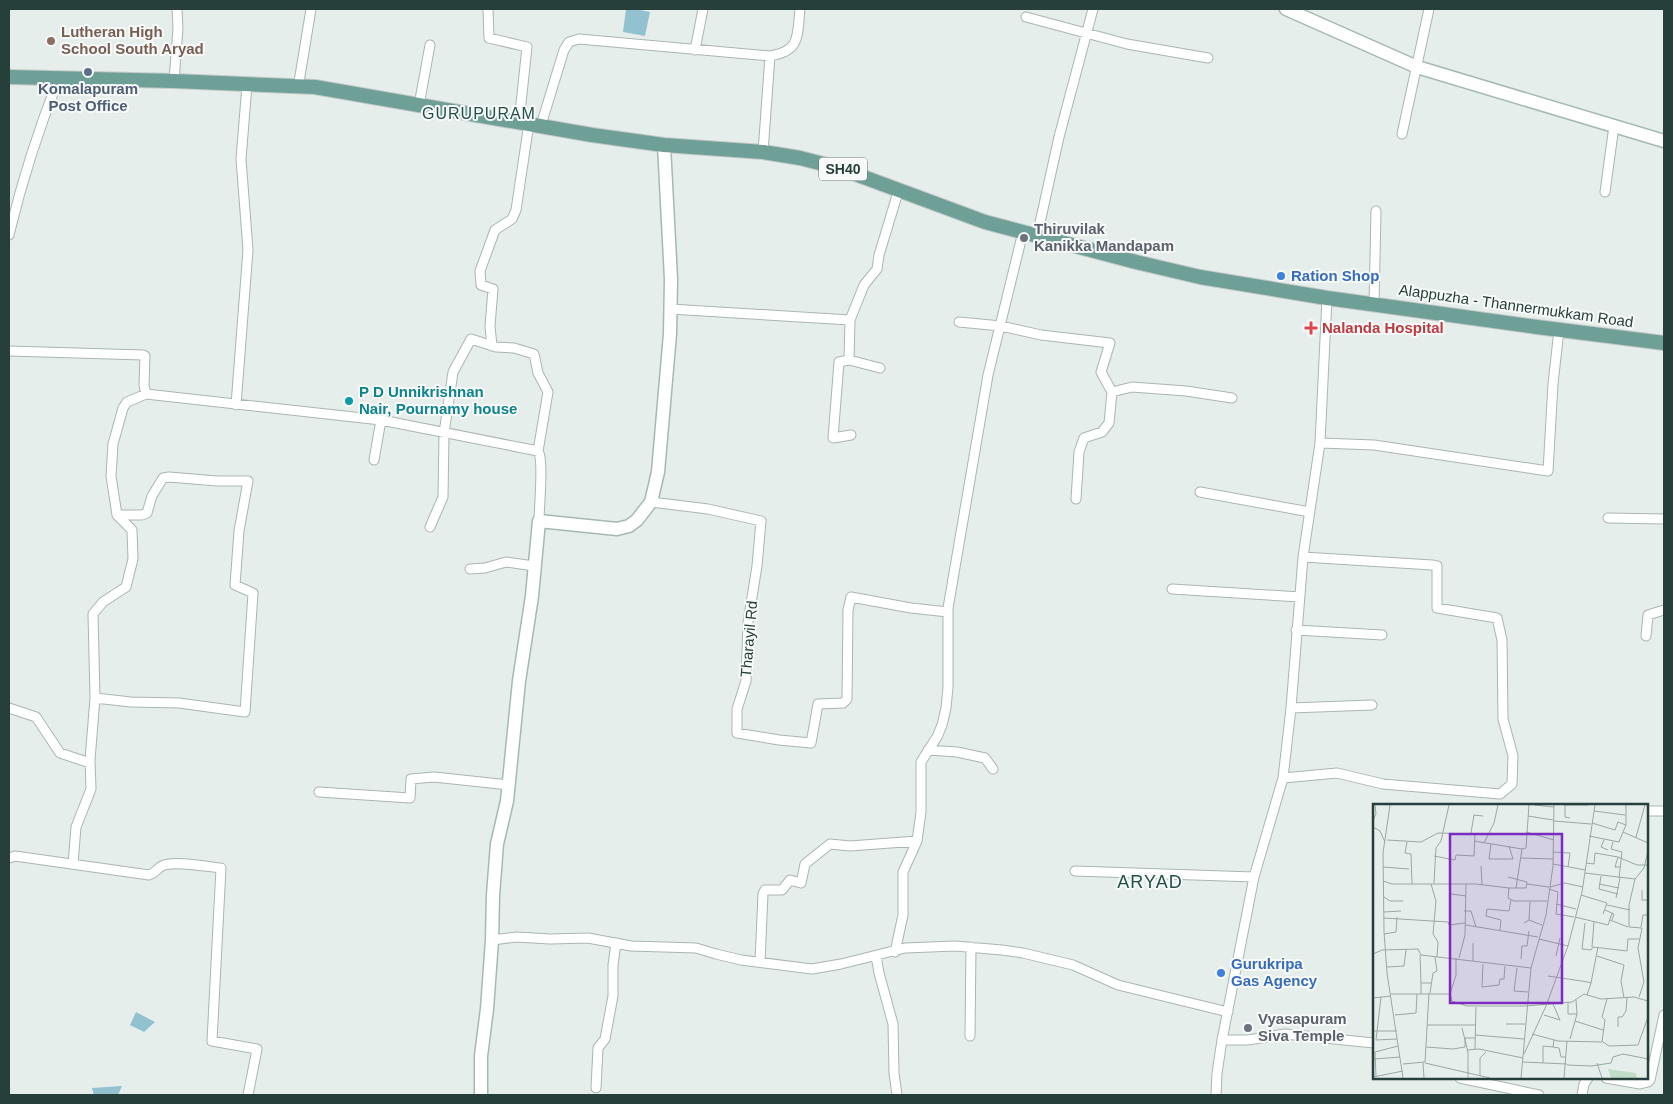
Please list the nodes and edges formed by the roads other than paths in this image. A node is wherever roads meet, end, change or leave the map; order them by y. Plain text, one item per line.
1 (178, 9) edge
2 (311, 9) edge
3 (488, 9) edge
4 (702, 9) edge
5 (800, 9) edge
6 (1093, 9) edge
7 (1286, 9) edge
8 (1429, 9) edge
9 (1026, 18) dead end
10 (1087, 33) junction
11 (430, 45) dead end
12 (695, 50) junction
13 (770, 56) junction
14 (1208, 58) dead end
15 (1417, 67) junction
16 (9, 77) edge
17 (59, 78) junction
18 (174, 81) junction
19 (247, 85) junction
20 (298, 88) junction
21 (419, 105) junction
22 (530, 123) junction
23 (1614, 126) junction
24 (1402, 134) dead end
25 (1664, 141) edge
26 (664, 145) junction
27 (763, 152) junction
28 (899, 189) junction
29 (1606, 192) dead end
30 (1376, 211) dead end
31 (1022, 232) junction
32 (9, 235) edge
33 (1037, 236) junction
34 (1327, 298) junction
35 (1374, 304) junction
36 (670, 309) junction
37 (850, 320) junction
38 (959, 322) dead end
39 (1001, 326) junction
40 (1559, 330) junction
41 (1664, 343) edge
42 (492, 346) junction
43 (9, 351) edge
44 (849, 360) junction
45 (880, 368) dead end
46 (1112, 392) junction
47 (146, 394) junction
48 (1232, 398) dead end
49 (236, 405) junction
50 (381, 420) junction
51 (444, 433) junction
52 (851, 435) dead end
53 (1320, 442) junction
54 (538, 451) junction
55 (374, 460) dead end
56 (1200, 492) dead end
57 (1076, 499) dead end
58 (650, 502) junction
59 (1310, 512) junction
60 (117, 515) junction
61 (1608, 518) dead end
62 (1664, 519) edge
63 (539, 521) junction
64 (430, 527) dead end
65 (1303, 557) junction
66 (534, 566) junction
67 (470, 569) dead end
68 (1172, 589) dead end
69 (1300, 597) junction
70 (1664, 610) edge
71 (948, 612) junction
72 (1296, 630) junction
73 (1382, 635) dead end
74 (1646, 636) dead end
75 (95, 698) junction
76 (1372, 705) dead end
77 (9, 708) edge
78 (1291, 708) junction
79 (928, 750) junction
80 (90, 763) junction
81 (993, 769) dead end
82 (1283, 778) junction
83 (509, 785) junction
84 (319, 792) dead end
85 (1648, 811) edge
86 (1664, 811) edge
87 (917, 841) junction
88 (9, 858) edge
89 (74, 864) junction
90 (1075, 870) dead end
91 (1254, 876) junction
92 (492, 940) junction
93 (616, 943) junction
94 (971, 948) junction
95 (895, 952) junction
96 (876, 956) junction
97 (760, 962) junction
98 (1228, 1012) junction
99 (1664, 1015) edge
100 (970, 1036) dead end
101 (1222, 1040) junction
102 (1373, 1043) edge
103 (1465, 1079) edge
104 (1587, 1079) edge
105 (1612, 1079) edge
106 (596, 1088) dead end
107 (248, 1095) edge
108 (481, 1095) edge
109 (897, 1095) edge
110 (1216, 1095) edge
111 (1539, 1095) edge
112 (1582, 1095) edge

1 - 18 street
2 - 20 street
3 - 22 street
4 - 12 street
5 - 13 street
6 - 10 street
7 - 15 main road
8 - 15 street
9 - 10 street
10 - 14 street
10 - 33 street
11 - 21 street
12 - 13 street
12 - 22 street
13 - 27 street
15 - 23 main road
15 - 24 street
16 - 17 main road, Alappuzha - Thannermukkam Road / SH40
17 - 18 main road, Alappuzha - Thannermukkam Road / SH40
17 - 32 street
18 - 19 main road, Alappuzha - Thannermukkam Road / SH40
19 - 20 main road, Alappuzha - Thannermukkam Road / SH40
19 - 49 street
20 - 21 main road, Alappuzha - Thannermukkam Road / SH40
21 - 22 main road, Alappuzha - Thannermukkam Road / SH40
22 - 26 main road, Alappuzha - Thannermukkam Road / SH40
22 - 42 street
23 - 25 main road
23 - 29 street
26 - 27 main road, Alappuzha - Thannermukkam Road / SH40
26 - 36 main road
27 - 28 main road, Alappuzha - Thannermukkam Road / SH40
28 - 31 main road, Alappuzha - Thannermukkam Road / SH40
28 - 37 street
30 - 35 street
31 - 33 main road, Alappuzha - Thannermukkam Road / SH40
31 - 39 street
33 - 34 main road, Alappuzha - Thannermukkam Road / SH40
34 - 35 main road, Alappuzha - Thannermukkam Road / SH40
34 - 53 street
35 - 40 main road, Alappuzha - Thannermukkam Road / SH40
36 - 37 street
36 - 58 main road
37 - 44 street
38 - 39 street
39 - 46 street
39 - 71 street
40 - 41 main road, Alappuzha - Thannermukkam Road / SH40
40 - 53 street
42 - 51 street
42 - 54 street
43 - 47 street
44 - 45 street
44 - 52 street
46 - 48 street
46 - 57 street
47 - 49 street
47 - 60 street
49 - 50 street
50 - 51 street
50 - 55 street
51 - 54 street
51 - 64 street
53 - 59 street
54 - 63 street
56 - 59 street
58 - 63 main road
58 - 71 street, Tharayil Rd
59 - 65 street
60 - 75 street
60 - 75 street
61 - 62 street
63 - 66 main road
65 - 69 street
65 - 82 street
66 - 67 street
66 - 83 main road
68 - 69 street
69 - 72 street
70 - 74 street
71 - 79 street
72 - 73 street
72 - 78 street
75 - 80 street
76 - 78 street
77 - 80 street
78 - 82 street
79 - 81 street
79 - 87 street
80 - 89 street
82 - 91 street
83 - 84 street
83 - 92 main road
85 - 86 street
87 - 95 street
87 - 97 street
88 - 89 street
89 - 107 street
90 - 91 street
91 - 98 street
92 - 93 street
92 - 108 main road
93 - 97 street
93 - 106 street
94 - 95 street
94 - 98 street
94 - 100 street
95 - 96 street
96 - 97 street
96 - 109 street
98 - 101 street
99 - 105 street
101 - 102 street
101 - 110 street
103 - 111 street
104 - 112 street

